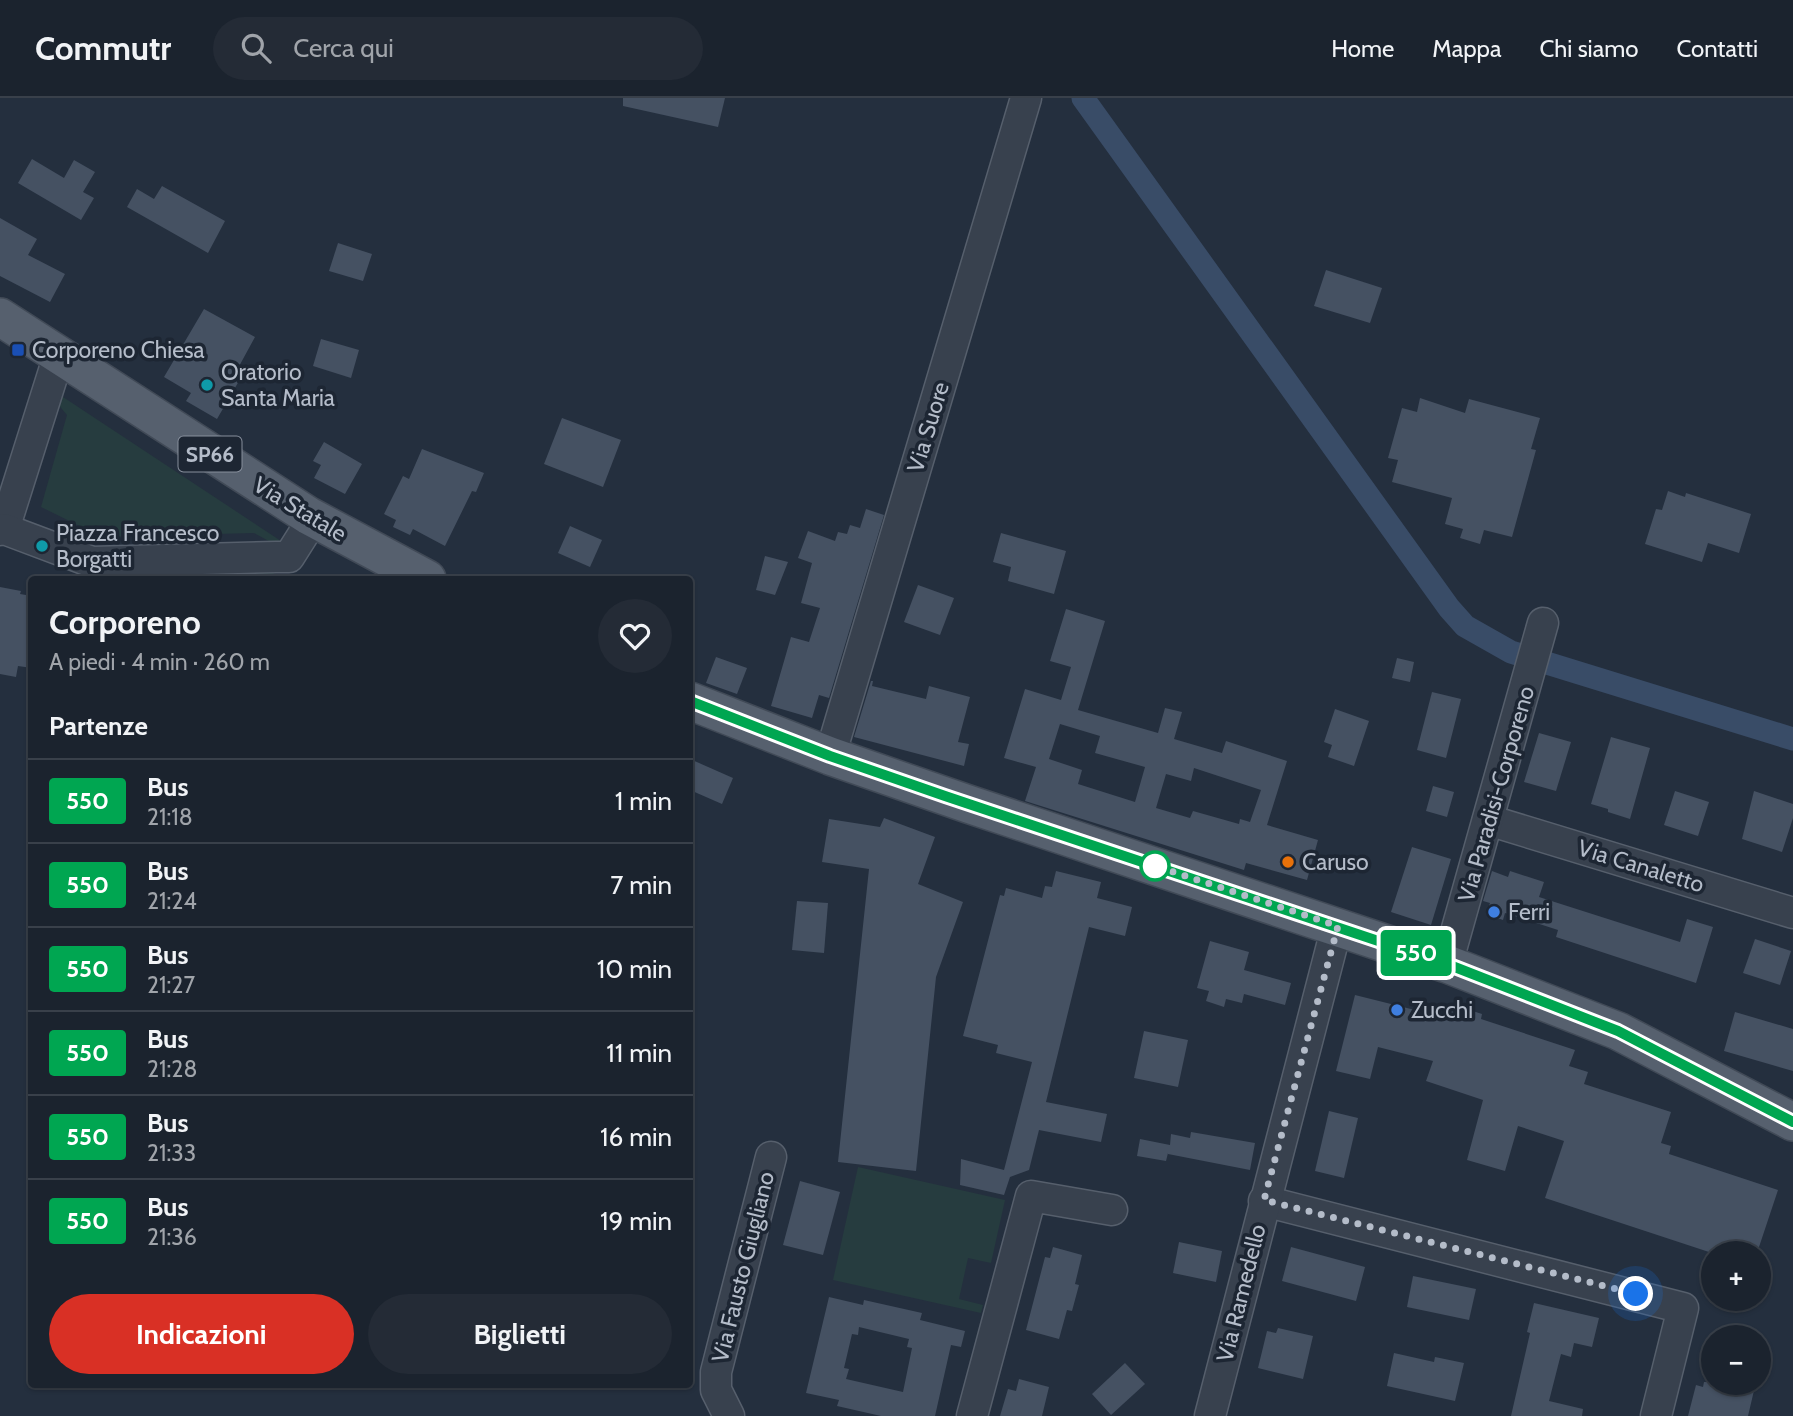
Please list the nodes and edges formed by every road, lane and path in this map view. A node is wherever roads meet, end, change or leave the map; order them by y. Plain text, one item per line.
1 (1026, 98) edge
2 (0, 317) edge
3 (59, 355) junction
4 (313, 519) junction
5 (2, 529) edge
6 (421, 576) edge
7 (1543, 623) dead end
8 (693, 702) edge
9 (830, 756) junction
10 (1488, 820) junction
11 (1793, 913) edge
12 (1338, 926) junction
13 (1447, 964) junction
14 (1793, 1122) edge
15 (771, 1157) dead end
16 (1264, 1200) junction
17 (1112, 1210) dead end
18 (729, 1416) edge
19 (972, 1416) edge
20 (1210, 1416) edge
21 (1656, 1416) edge

1 - 9 street, Via Suore
2 - 3 main road, Via Statale / SP66
3 - 4 main road, Via Statale / SP66
3 - 5 street
4 - 5 street
4 - 6 main road, Via Statale / SP66
7 - 10 street, Via Paradisi-Corporeno
8 - 9 main road
9 - 12 main road
10 - 11 street, Via Canaletto
10 - 13 street, Via Paradisi-Corporeno
12 - 13 main road
12 - 16 street, Via Ramedello
13 - 14 main road
15 - 18 street, Via Fausto Giugliano
16 - 20 street, Via Ramedello
16 - 21 street
17 - 19 street

